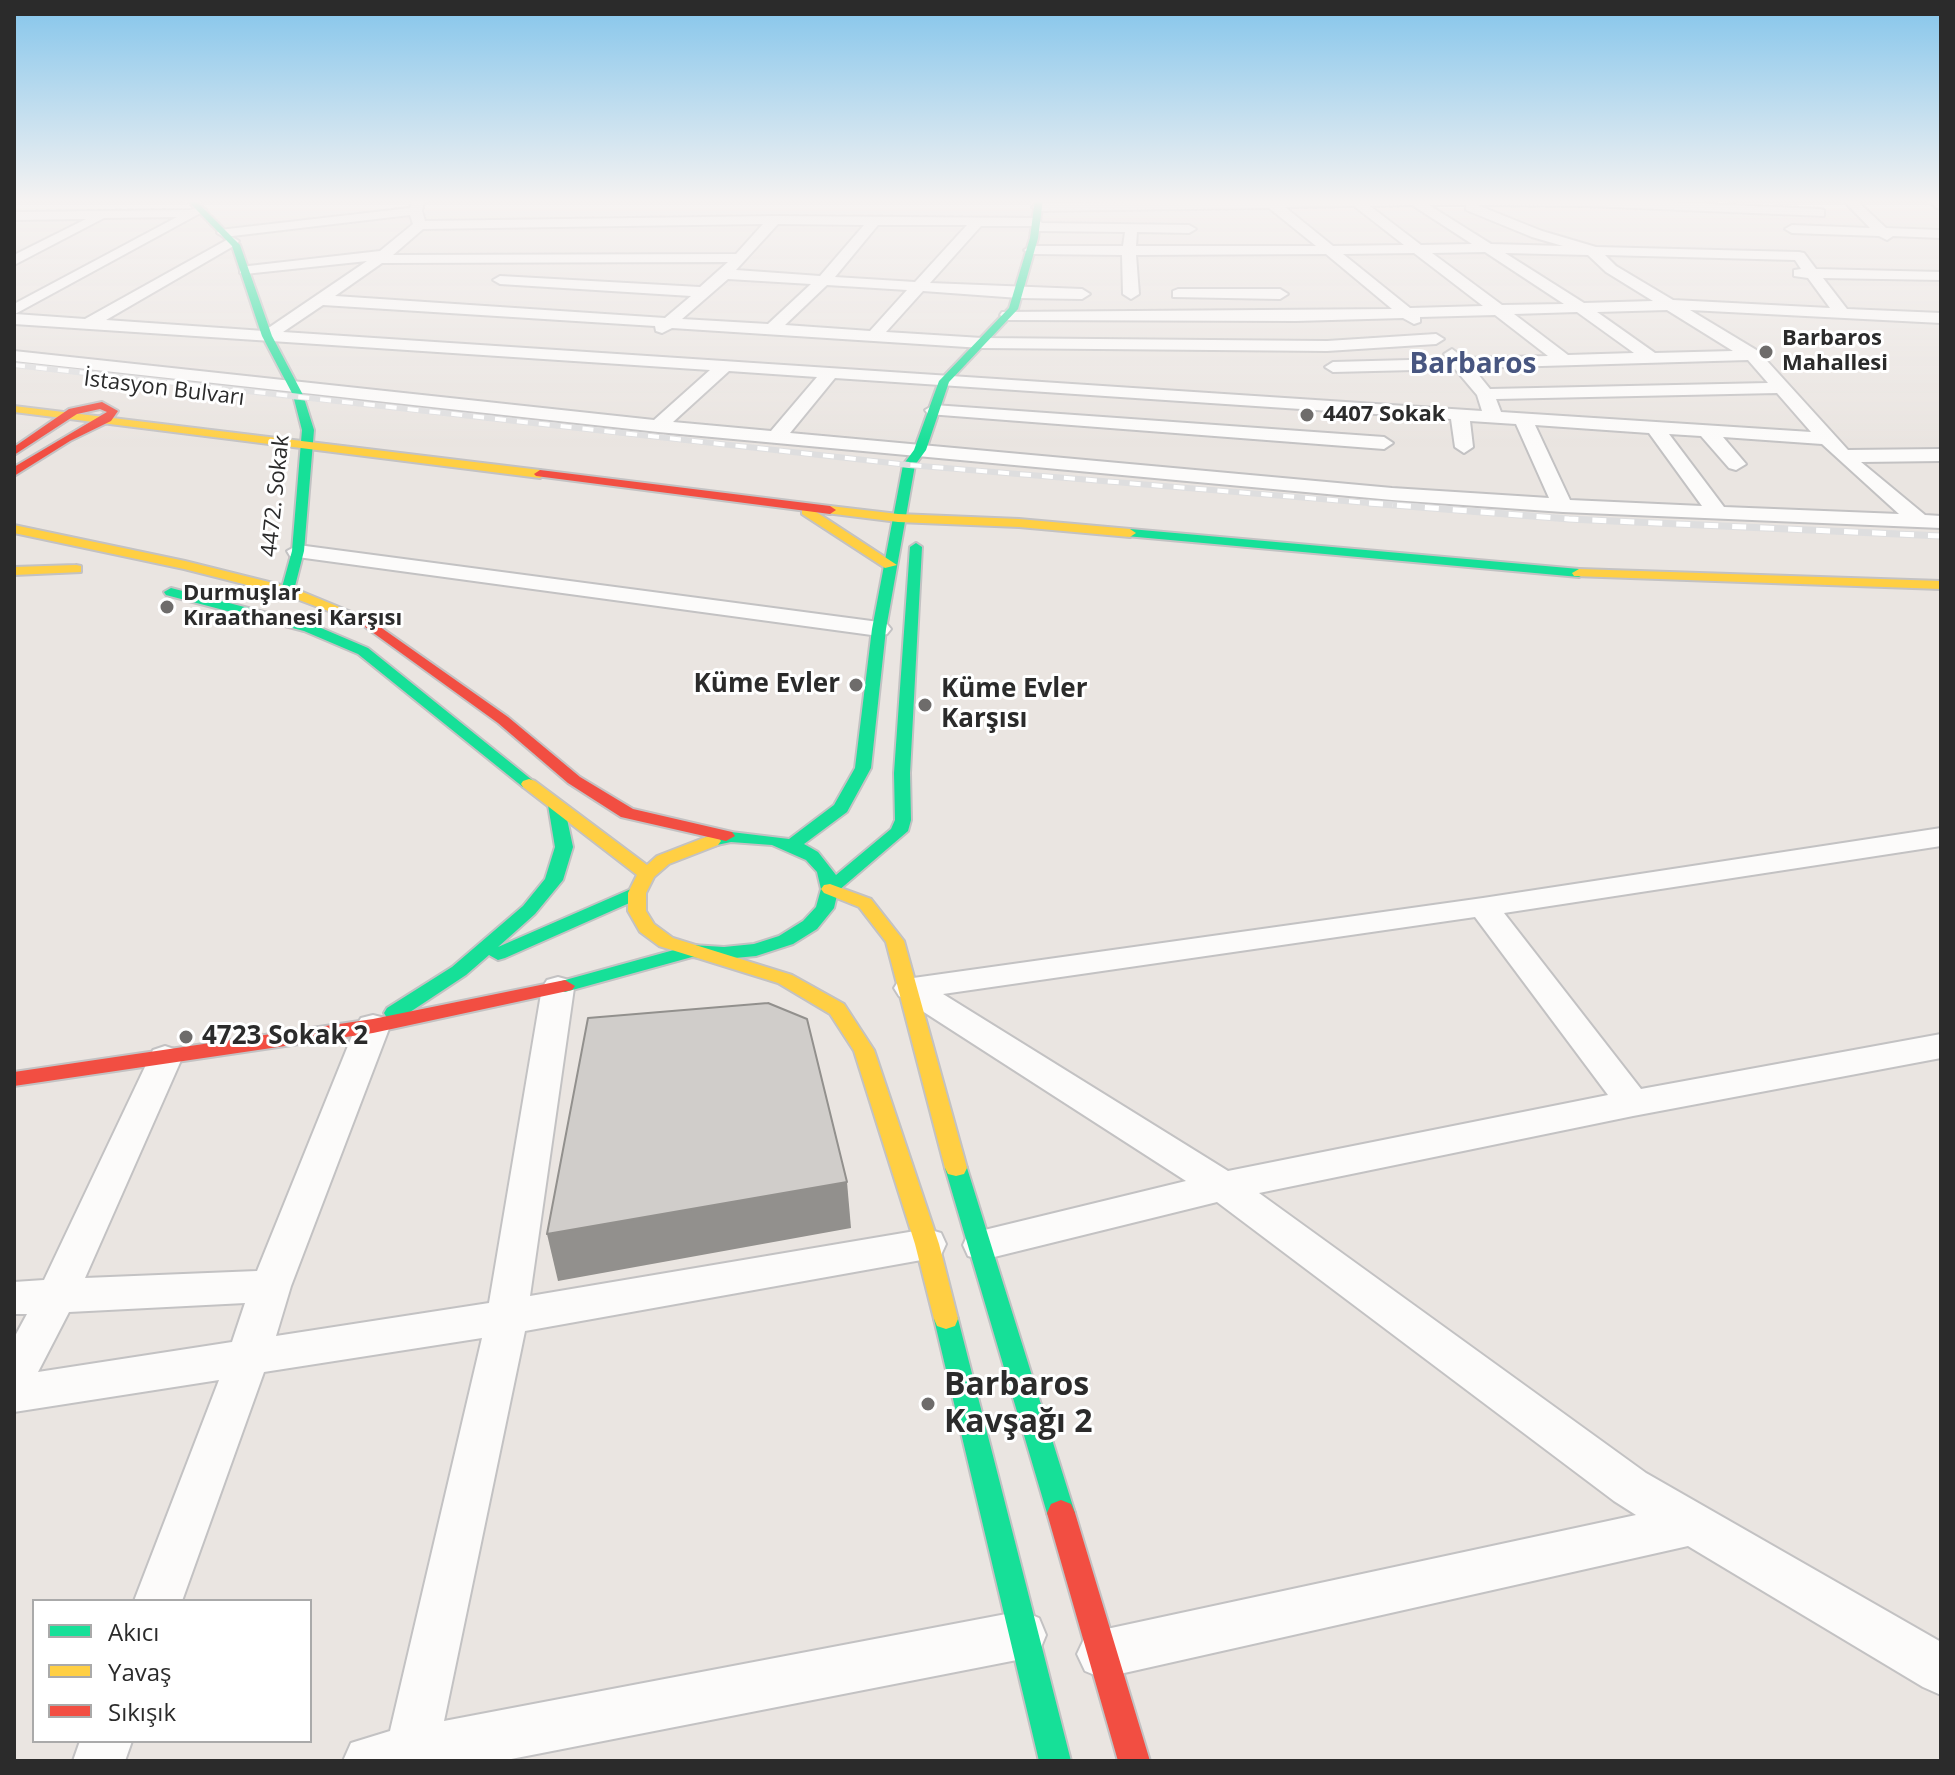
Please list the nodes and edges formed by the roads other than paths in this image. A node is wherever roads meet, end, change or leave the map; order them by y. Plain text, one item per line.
1 (63, 282) edge
2 (166, 282) edge
3 (249, 282) edge
4 (347, 282) edge
5 (498, 282) edge
6 (716, 282) edge
7 (822, 282) edge
8 (859, 282) edge
9 (922, 282) edge
10 (1022, 282) edge
11 (1134, 282) edge
12 (1270, 282) edge
13 (1369, 282) edge
14 (1458, 282) edge
15 (1540, 282) edge
16 (1633, 282) edge
17 (1818, 282) edge
18 (1895, 282) edge
19 (919, 285) junction
20 (490, 288) junction
21 (704, 292) junction
22 (1019, 293) junction
23 (1130, 294) junction
24 (1280, 294) junction
25 (321, 300) junction
26 (1672, 305) junction
27 (1580, 307) junction
28 (460, 309) junction
29 (14, 310) edge
30 (1497, 311) junction
31 (1842, 313) junction
32 (1409, 314) junction
33 (1008, 315) junction
34 (1296, 316) junction
35 (1941, 316) edge
36 (14, 319) edge
37 (669, 322) junction
38 (88, 324) junction
39 (773, 328) junction
40 (198, 331) junction
41 (267, 336) junction
42 (873, 337) junction
43 (1436, 339) junction
44 (982, 343) junction
45 (1327, 346) junction
46 (1752, 355) junction
47 (14, 356) edge
48 (1650, 357) junction
49 (623, 359) junction
50 (1564, 360) junction
51 (1461, 363) junction
52 (725, 366) junction
53 (1333, 367) dead end
54 (135, 370) junction
55 (830, 373) junction
56 (944, 381) junction
57 (293, 387) junction
58 (1783, 388) junction
59 (1485, 394) junction
60 (1248, 401) junction
61 (15, 404) edge
62 (934, 410) junction
63 (1377, 410) junction
64 (104, 412) junction
65 (1460, 415) junction
66 (65, 416) junction
67 (1494, 418) junction
68 (1523, 419) junction
69 (169, 426) junction
70 (658, 426) junction
71 (1655, 428) junction
72 (1707, 431) junction
73 (1232, 433) junction
74 (776, 437) junction
75 (307, 438) junction
76 (38, 439) junction
77 (66, 439) junction
78 (1830, 439) junction
79 (1384, 443) junction
80 (1464, 447) dead end
81 (920, 450) junction
82 (14, 452) edge
83 (1941, 455) edge
84 (1843, 456) junction
85 (1736, 464) dead end
86 (623, 465) dead end
87 (14, 472) edge
88 (1212, 477) junction
89 (903, 494) junction
90 (1392, 494) junction
91 (795, 504) junction
92 (1014, 504) dead end
93 (1563, 506) junction
94 (1718, 513) junction
95 (898, 518) junction
96 (1169, 518) dead end
97 (917, 519) junction
98 (1931, 522) edge
99 (1019, 523) junction
100 (14, 529) edge
101 (975, 541) dead end
102 (298, 551) junction
103 (14, 556) edge
104 (890, 565) junction
105 (14, 571) edge
106 (1941, 585) edge
107 (158, 589) dead end
108 (288, 591) junction
109 (879, 629) junction
110 (556, 805) junction
111 (731, 837) junction
112 (1941, 837) edge
113 (792, 845) junction
114 (647, 874) junction
115 (830, 889) junction
116 (637, 893) junction
117 (1483, 907) junction
118 (692, 951) junction
119 (459, 971) junction
120 (558, 988) junction
121 (910, 988) junction
122 (373, 1026) junction
123 (1941, 1046) edge
124 (165, 1058) junction
125 (14, 1079) edge
126 (1633, 1103) junction
127 (1223, 1186) junction
128 (927, 1244) junction
129 (982, 1245) junction
130 (271, 1286) junction
131 (57, 1296) junction
132 (14, 1298) edge
133 (507, 1317) junction
134 (249, 1355) junction
135 (14, 1378) edge
136 (14, 1394) edge
137 (1691, 1524) junction
138 (159, 1599) edge
139 (1022, 1635) junction
140 (1102, 1654) junction
141 (1941, 1670) edge
142 (390, 1757) edge
143 (1055, 1761) edge
144 (1134, 1761) edge

1 - 29 street
2 - 38 street
3 - 41 street, 4472. Sokak
4 - 25 street
5 - 20 street
6 - 21 street
7 - 39 street
8 - 19 street
9 - 19 street
10 - 22 street
11 - 23 street
12 - 24 street
13 - 32 street
14 - 30 street
15 - 27 street
16 - 26 street
17 - 31 street
18 - 35 street
19 - 22 street
19 - 42 street
20 - 21 street
20 - 28 street
21 - 37 street
22 - 23 street
22 - 33 street
23 - 24 street
24 - 34 street
25 - 28 street
25 - 41 street
26 - 27 street
26 - 31 street
26 - 46 street
27 - 30 street
27 - 48 street
28 - 37 street
30 - 32 street
30 - 50 street
31 - 35 street
32 - 34 street
32 - 43 street
33 - 34 street
33 - 44 street
34 - 45 street
36 - 38 street
37 - 39 street
37 - 49 street
38 - 40 street
39 - 42 street
40 - 41 street
40 - 54 street
41 - 49 street
41 - 57 street, 4472. Sokak
42 - 44 street
43 - 45 street
43 - 51 street
44 - 45 street
44 - 56 street
46 - 48 street
46 - 58 street
47 - 54 street
48 - 50 street
49 - 52 street
50 - 51 street
51 - 53 street
51 - 59 street
52 - 55 street
52 - 70 street
54 - 57 street
55 - 56 street
55 - 74 street
56 - 60 street
56 - 62 street
57 - 70 street
57 - 75 street, 4472. Sokak
58 - 59 street
58 - 78 street
59 - 67 street
60 - 63 street
60 - 73 street
61 - 64 street, İstasyon Bulvarı
61 - 66 street, İstasyon Bulvarı
61 - 76 street
62 - 73 street
62 - 81 street
63 - 65 street
63 - 79 street
64 - 66 street, İstasyon Bulvarı
64 - 69 street, İstasyon Bulvarı
64 - 75 street, İstasyon Bulvarı
64 - 77 street
65 - 67 street
65 - 80 street
66 - 76 street
67 - 68 street
68 - 71 street
68 - 93 street
69 - 75 street, İstasyon Bulvarı
69 - 77 street
70 - 74 street
71 - 72 street
71 - 94 street
72 - 78 street
72 - 85 street
73 - 79 street
73 - 88 street
74 - 81 street
75 - 86 street
75 - 91 street
75 - 102 street, 4472. Sokak
76 - 82 street
77 - 87 street
78 - 84 street
79 - 90 street
81 - 88 street
81 - 89 street
83 - 84 street
84 - 98 street
88 - 90 street
89 - 95 street
89 - 97 street
90 - 93 street
91 - 95 street
91 - 104 street
92 - 96 street
93 - 94 street
94 - 98 street
95 - 97 street
95 - 104 street
97 - 99 street
97 - 115 street
99 - 101 street
99 - 106 street
100 - 108 street
102 - 108 street, 4472. Sokak
102 - 109 street
103 - 105 street
104 - 109 street
107 - 110 street
108 - 111 street
109 - 113 street
110 - 114 street
110 - 119 street
111 - 113 street
111 - 114 street
112 - 117 street
113 - 115 street
114 - 116 street
115 - 118 street
115 - 121 street
116 - 118 street
116 - 119 street
117 - 121 street
117 - 126 street
118 - 120 street
118 - 128 street
119 - 122 street
120 - 122 street
120 - 133 street
121 - 127 street
121 - 129 street
122 - 124 street
122 - 130 street
123 - 126 street
124 - 125 street
124 - 131 street
126 - 127 street
127 - 129 street
127 - 137 street
128 - 133 street
128 - 139 street
129 - 140 street
130 - 131 street
130 - 134 street
131 - 132 street
131 - 135 street
133 - 134 street
133 - 142 street
134 - 136 street
134 - 138 street
137 - 140 street
137 - 141 street
139 - 142 street
139 - 143 street
140 - 144 street

